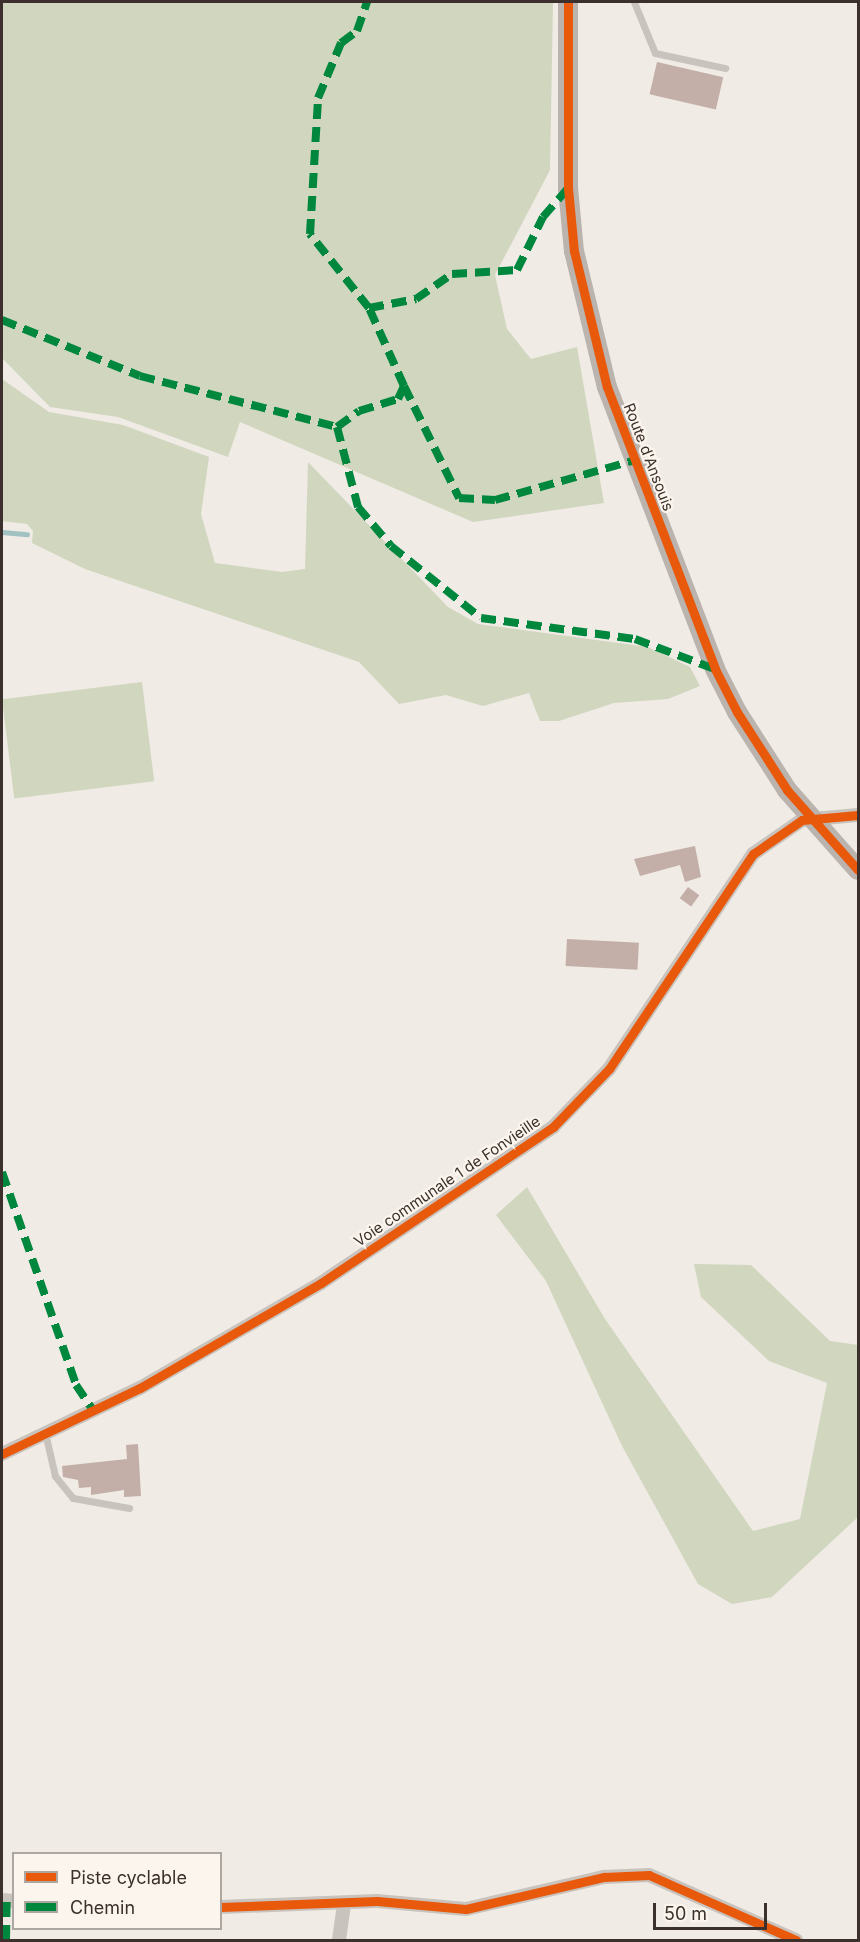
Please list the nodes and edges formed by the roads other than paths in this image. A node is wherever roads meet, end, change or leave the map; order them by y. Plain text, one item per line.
1 (568, 2) edge
2 (634, 2) edge
3 (725, 68) dead end
4 (858, 816) edge
5 (810, 818) junction
6 (858, 870) edge
7 (46, 1437) junction
8 (2, 1454) edge
9 (129, 1508) dead end
10 (344, 1904) junction
11 (222, 1907) edge
12 (339, 1941) edge
13 (796, 1941) edge

1 - 5 street, Route d'Ansouis
2 - 3 lane
4 - 5 street
5 - 6 street, Route d'Ansouis
5 - 7 street, Voie communale 1 de Fonvieille
7 - 8 street, Voie communale 1 de Fonvieille
7 - 9 lane
10 - 11 street
10 - 12 street
10 - 13 street

